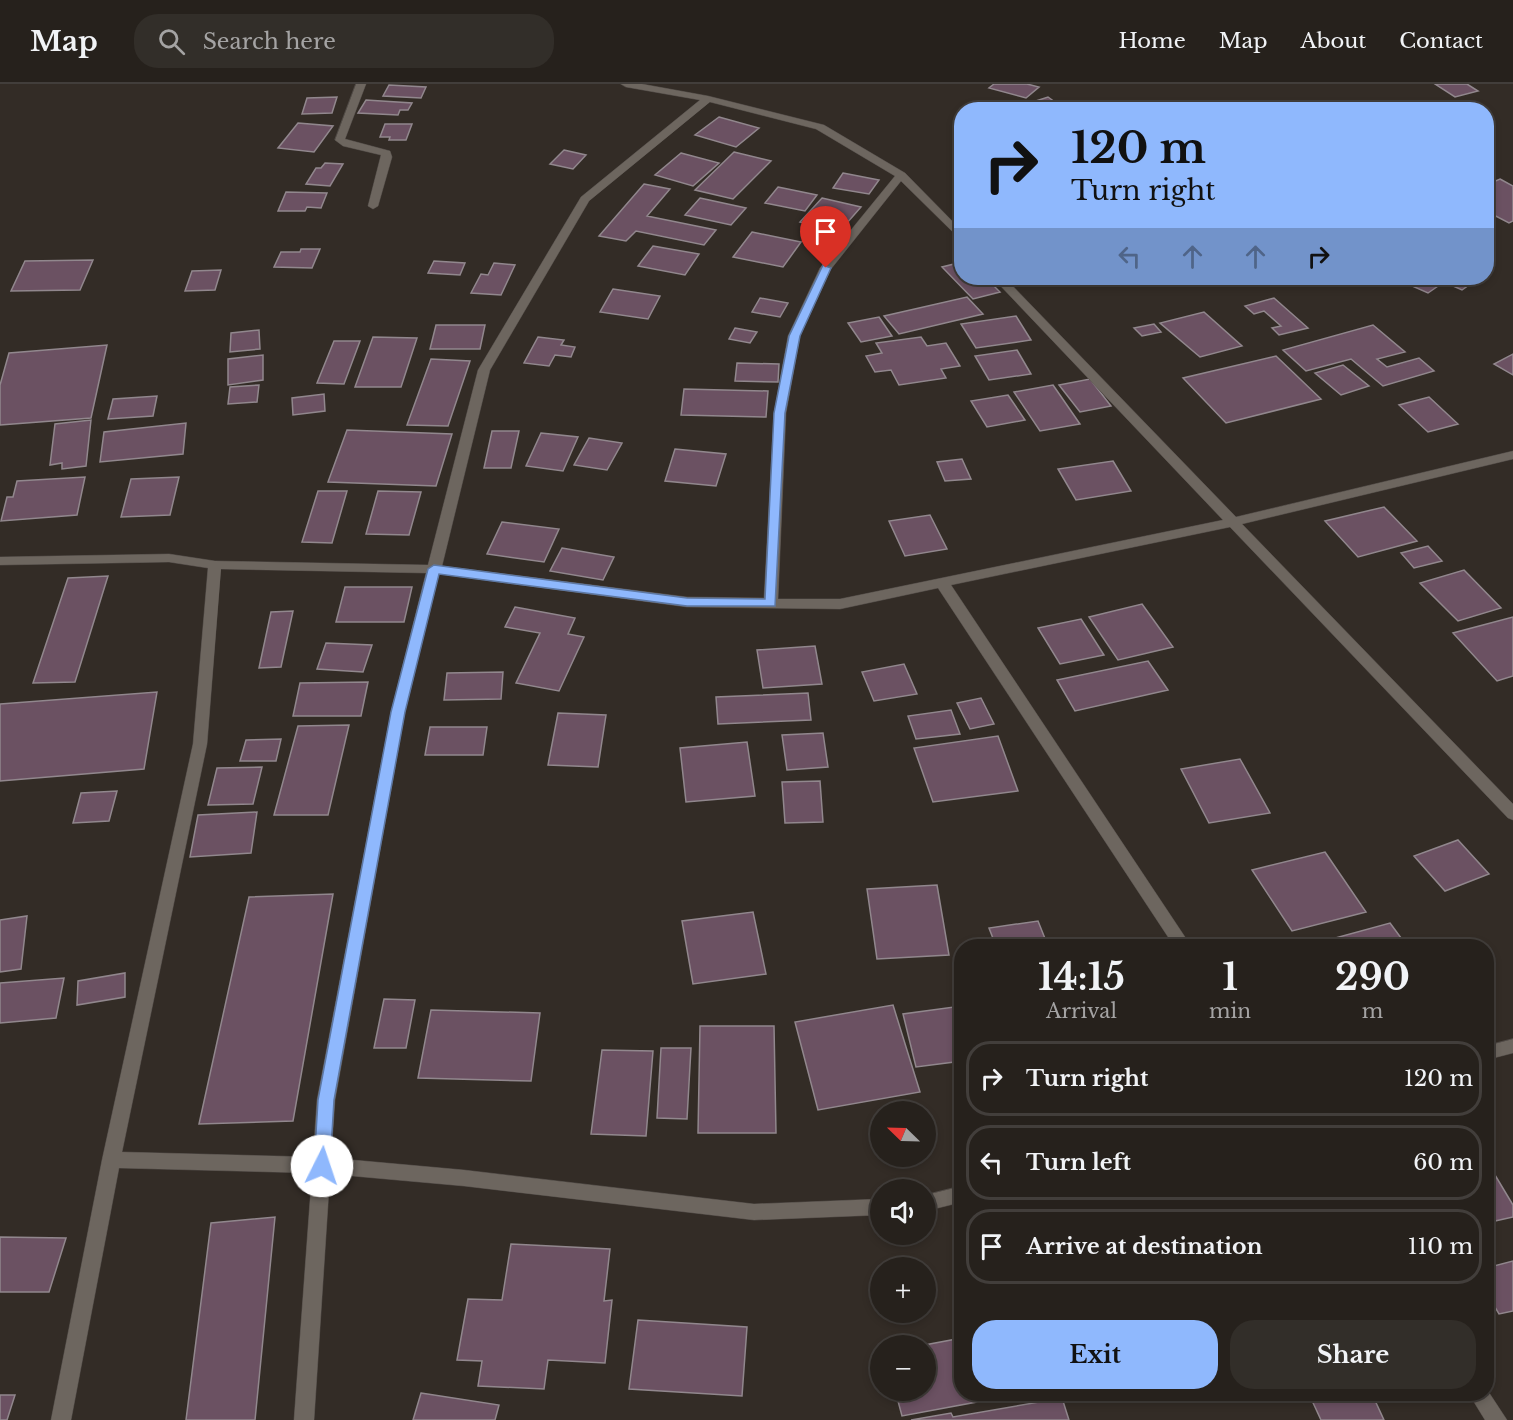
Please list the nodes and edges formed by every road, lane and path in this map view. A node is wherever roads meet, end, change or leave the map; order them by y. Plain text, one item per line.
1 (361, 84) edge
2 (626, 84) edge
3 (708, 99) junction
4 (901, 175) junction
5 (373, 206) dead end
6 (954, 230) edge
7 (1006, 285) edge
8 (1513, 455) edge
9 (1233, 522) junction
10 (0, 561) edge
11 (215, 565) junction
12 (434, 569) junction
13 (942, 583) junction
14 (771, 603) junction
15 (1513, 814) edge
16 (1178, 939) edge
17 (1513, 1046) edge
18 (1494, 1051) edge
19 (111, 1160) junction
20 (322, 1166) junction
21 (954, 1196) edge
22 (936, 1200) edge
23 (870, 1207) edge
24 (1484, 1401) edge
25 (61, 1420) edge
26 (304, 1420) edge
27 (1497, 1420) edge

1 - 5 street
2 - 3 street
3 - 4 street
3 - 12 street
4 - 6 street
4 - 14 street
7 - 9 street
8 - 9 street
9 - 13 street
9 - 15 street
10 - 11 street
11 - 12 street
11 - 19 street
12 - 14 street
12 - 20 street
13 - 14 street
13 - 16 street
17 - 18 street
19 - 20 street
19 - 25 street
20 - 23 street
20 - 26 street
21 - 22 street
24 - 27 street

